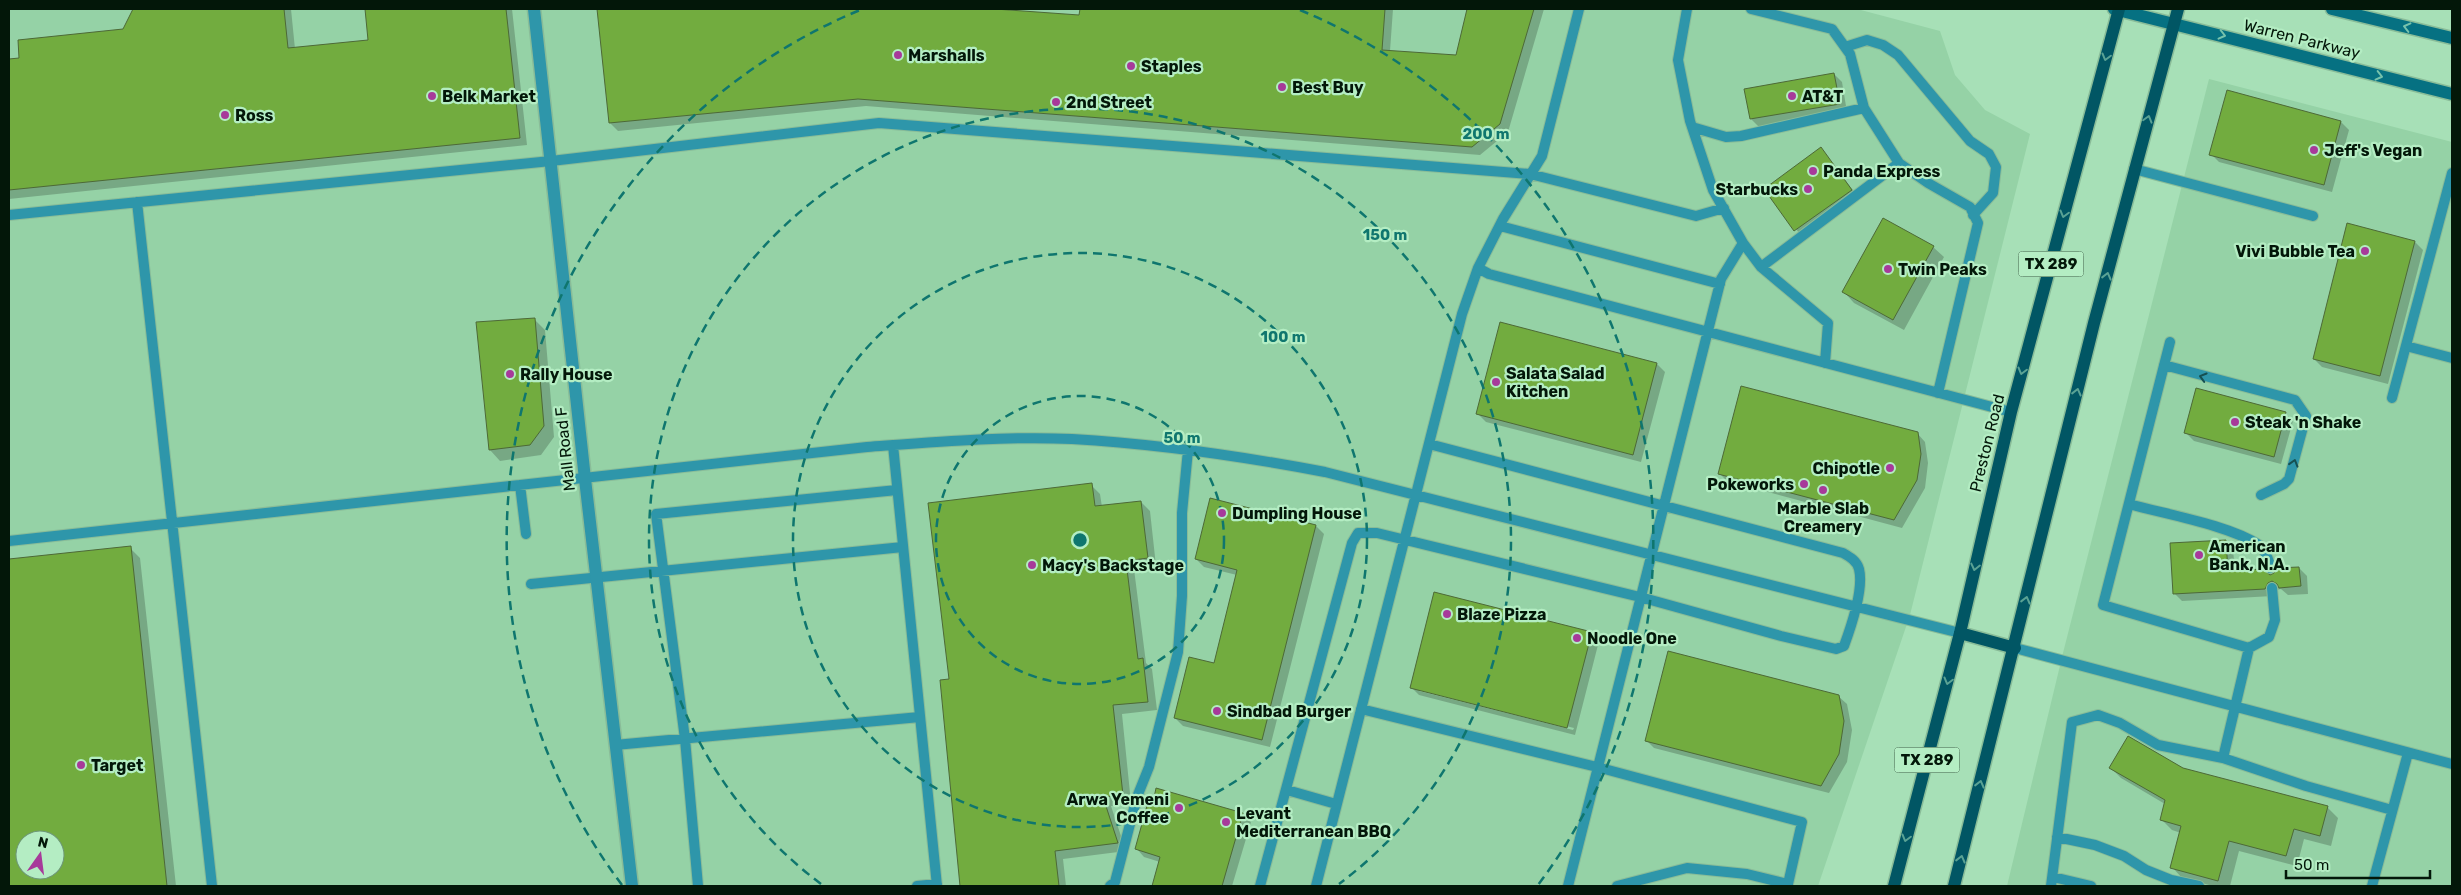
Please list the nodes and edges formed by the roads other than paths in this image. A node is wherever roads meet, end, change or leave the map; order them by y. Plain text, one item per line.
1 (534, 9) edge
2 (1579, 9) edge
3 (1687, 9) edge
4 (1751, 9) edge
5 (2117, 9) edge
6 (2178, 9) edge
7 (2332, 9) edge
8 (2174, 23) junction
9 (2452, 38) edge
10 (1845, 47) junction
11 (2452, 94) edge
12 (1864, 108) junction
13 (1692, 128) junction
14 (551, 161) junction
15 (1899, 163) junction
16 (2134, 169) junction
17 (2452, 173) edge
18 (1530, 174) junction
19 (137, 202) junction
20 (1724, 208) junction
21 (1973, 214) junction
22 (9, 215) edge
23 (2313, 216) dead end
24 (1500, 226) junction
25 (1743, 242) junction
26 (1761, 267) junction
27 (1478, 268) junction
28 (1720, 284) junction
29 (1710, 332) junction
30 (2170, 342) dead end
31 (2406, 346) junction
32 (2452, 358) edge
33 (1825, 363) junction
34 (2164, 365) junction
35 (1938, 393) junction
36 (2392, 398) dead end
37 (2011, 412) junction
38 (1429, 444) junction
39 (892, 445) junction
40 (1188, 450) junction
41 (585, 479) junction
42 (520, 485) junction
43 (897, 490) junction
44 (1416, 495) junction
45 (2261, 495) dead end
46 (2129, 504) junction
47 (1663, 506) junction
48 (170, 523) junction
49 (526, 534) dead end
50 (1405, 540) junction
51 (9, 541) edge
52 (903, 547) junction
53 (1650, 553) junction
54 (2270, 568) dead end
55 (665, 571) junction
56 (596, 578) junction
57 (531, 584) dead end
58 (2272, 588) dead end
59 (1640, 597) junction
60 (1856, 606) junction
61 (1960, 634) junction
62 (2015, 648) junction
63 (2249, 648) junction
64 (2236, 707) junction
65 (1361, 709) junction
66 (920, 717) junction
67 (685, 738) junction
68 (616, 745) junction
69 (2408, 752) junction
70 (2223, 758) junction
71 (2452, 764) edge
72 (1597, 767) junction
73 (1287, 790) junction
74 (1336, 804) junction
75 (2392, 810) junction
76 (2057, 837) junction
77 (2052, 882) edge
78 (937, 885) edge
79 (1791, 885) edge
80 (212, 886) edge
81 (632, 886) edge
82 (698, 886) edge
83 (917, 886) edge
84 (1110, 886) edge
85 (1260, 886) edge
86 (1316, 886) edge
87 (1568, 886) edge
88 (1618, 886) edge
89 (1894, 886) edge
90 (1954, 886) edge
91 (2091, 886) edge
92 (2199, 886) edge
93 (2372, 886) edge

1 - 14 street, Mall Road F
2 - 18 lane
3 - 13 lane
4 - 10 lane
5 - 8 main road, Warren Parkway
5 -> 37 main road, Preston Road / TX 289
6 - 8 main road, TX 289
9 -> 7 main road
8 -> 11 main road, Warren Parkway
16 -> 8 main road, TX 289
10 - 12 lane
10 - 21 lane
12 - 13 lane
12 - 15 lane
13 - 20 lane
14 - 18 lane
14 - 19 lane
14 - 41 street, Mall Road F
15 - 21 lane
15 - 26 lane
16 - 23 lane
62 -> 16 main road, TX 289
17 - 31 lane
18 - 20 lane
18 - 24 lane
19 - 22 lane
19 - 48 lane
20 - 25 lane
21 - 35 lane
24 - 27 lane
24 - 28 lane
25 - 26 lane
25 - 28 lane
26 - 33 lane
27 - 29 lane
27 - 38 lane
28 - 29 lane
29 - 33 lane
29 - 47 lane
30 - 34 lane
31 - 32 lane
31 - 36 lane
33 - 35 lane
45 -> 34 lane
34 - 46 lane
35 - 37 lane
37 -> 61 main road, Preston Road / TX 289
38 - 44 lane
38 - 47 lane
39 - 40 lane
39 - 41 lane
39 - 43 lane
40 - 44 lane
40 - 84 lane
41 - 42 lane
41 - 56 street, Mall Road F
42 - 48 lane
42 - 49 lane
43 - 52 lane
43 - 55 lane
44 - 50 lane
44 - 53 lane
46 - 54 lane
46 - 63 lane
47 - 53 lane
47 - 60 lane
48 - 51 lane
48 - 80 lane
50 - 59 lane
50 - 65 lane
50 - 73 lane
52 - 55 lane
52 - 66 lane
53 - 59 lane
53 - 60 lane
55 - 56 lane
55 - 67 lane
56 - 57 lane
56 - 68 street, Mall Road F
58 - 63 lane
59 - 60 lane
59 - 72 lane
60 - 61 lane
61 - 62 main road
61 -> 89 main road, Preston Road / TX 289
62 - 64 lane
90 -> 62 main road, TX 289
63 - 64 lane
64 - 69 lane
64 - 70 lane
65 - 72 lane
65 - 74 lane
66 - 67 lane
66 - 78 lane
67 - 68 lane
67 - 82 lane
68 - 81 street, Mall Road F
69 - 71 lane
69 - 75 lane
70 - 75 lane
70 - 76 lane
72 - 79 lane
72 - 87 lane
73 - 74 lane
73 - 85 lane
74 - 86 lane
75 - 93 lane
76 - 77 lane
76 - 92 lane
77 - 91 lane
78 - 83 lane
79 - 88 lane

